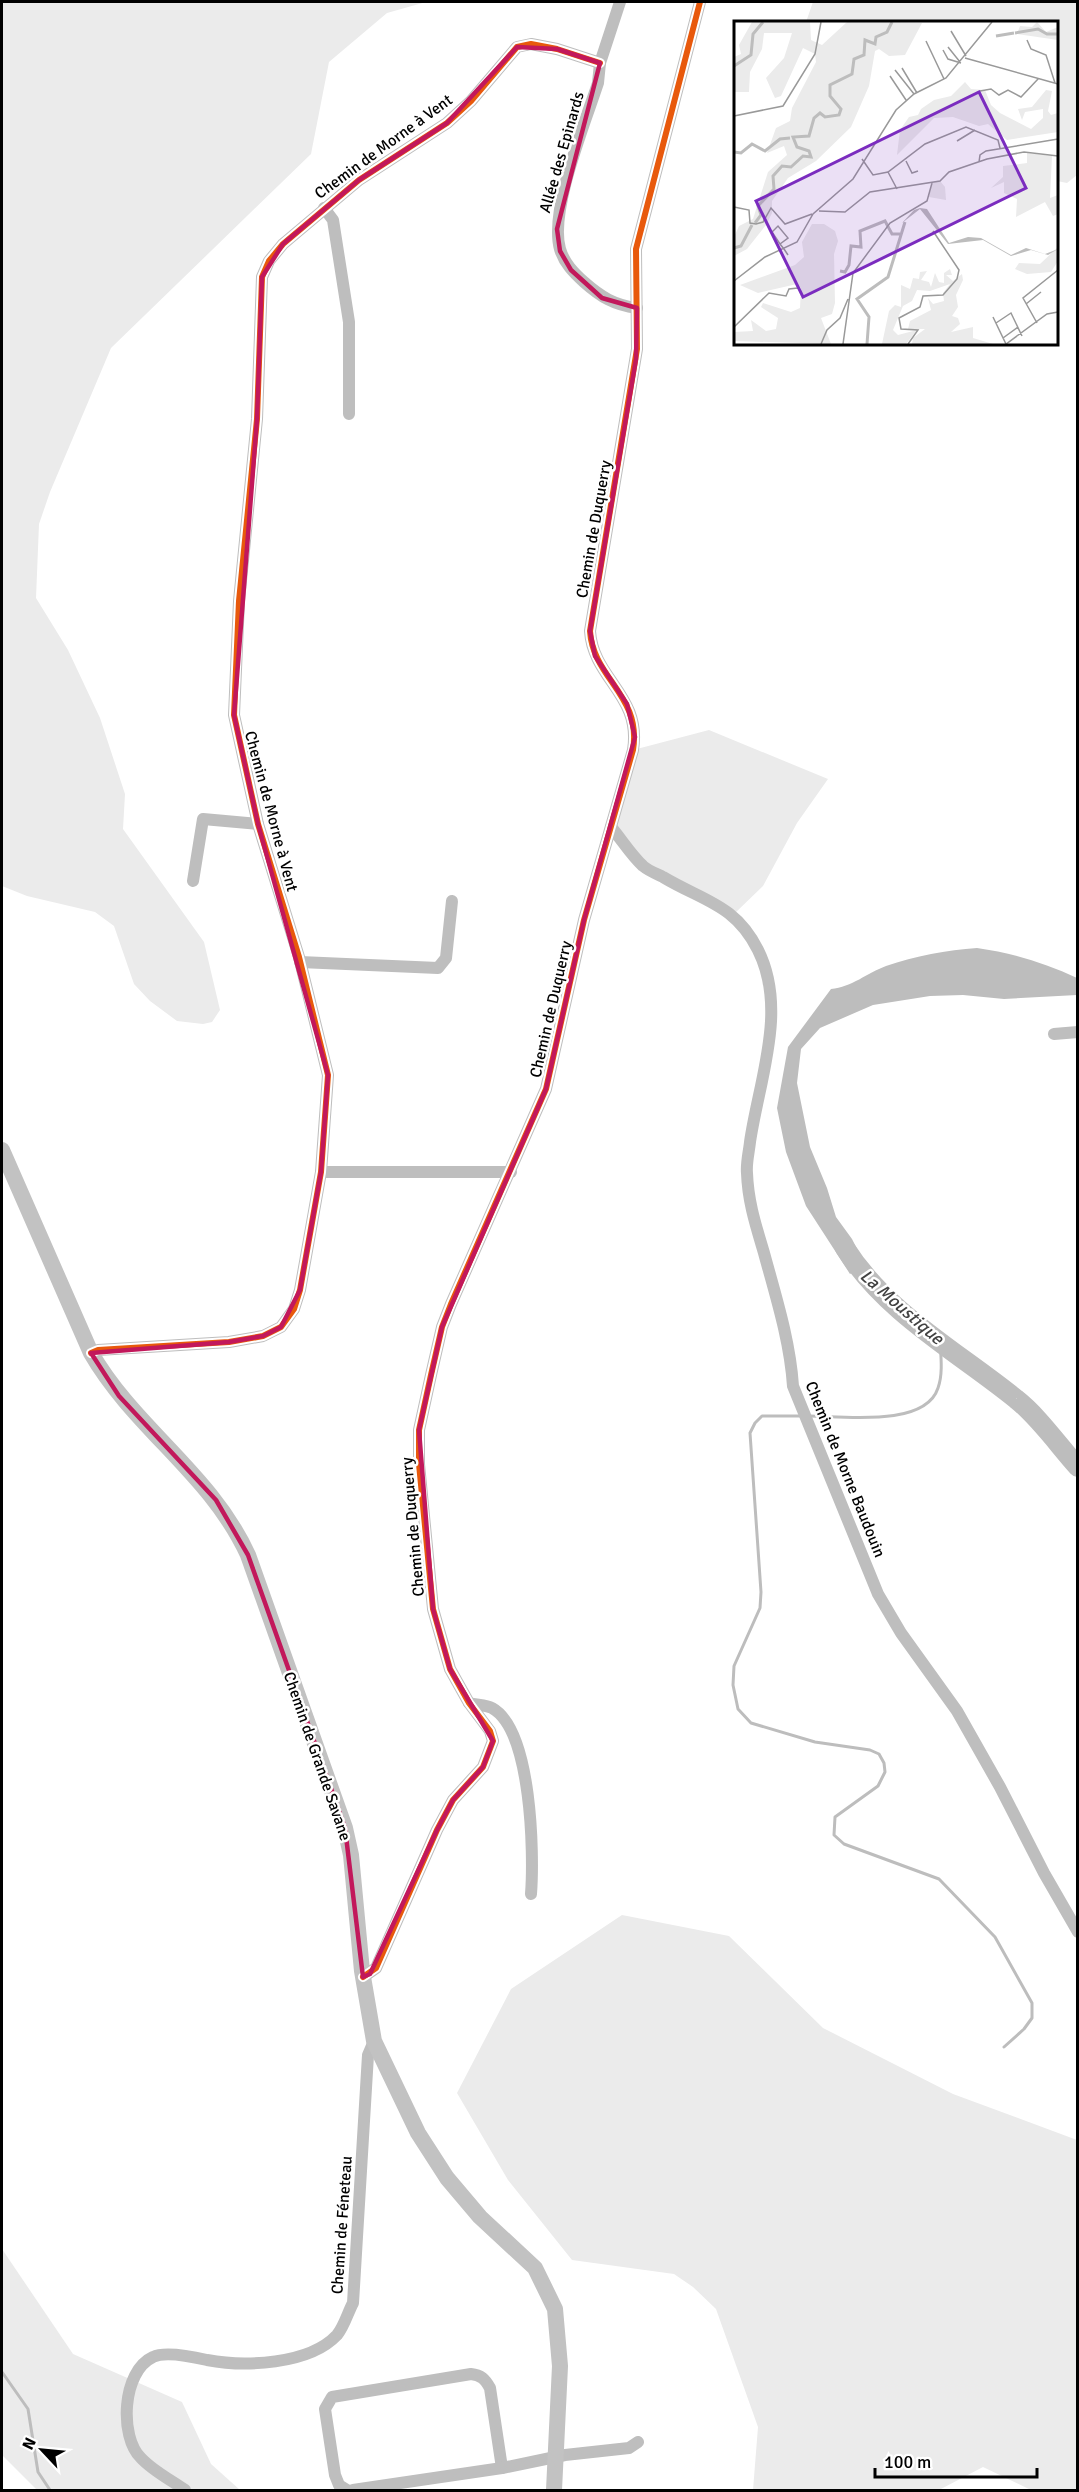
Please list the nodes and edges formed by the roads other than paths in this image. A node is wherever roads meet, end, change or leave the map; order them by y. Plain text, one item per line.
1 (620, 2) edge
2 (700, 2) edge
3 (600, 63) junction
4 (324, 208) junction
5 (637, 308) junction
6 (349, 414) dead end
7 (258, 824) junction
8 (612, 827) junction
9 (193, 881) dead end
10 (452, 901) dead end
11 (300, 962) junction
12 (1077, 1032) edge
13 (1054, 1034) dead end
14 (2, 1150) edge
15 (321, 1172) junction
16 (511, 1172) junction
17 (91, 1353) junction
18 (469, 1703) junction
19 (531, 1894) dead end
20 (1077, 1932) edge
21 (363, 1977) junction
22 (374, 2041) junction
23 (638, 2442) dead end
24 (555, 2458) junction
25 (502, 2468) junction
26 (185, 2490) edge
27 (347, 2490) edge
28 (353, 2490) edge
29 (554, 2490) edge

1 - 3 street, Allée des Epinards
2 - 5 street, Chemin de Duquerry
3 - 4 street, Chemin de Morne à Vent
3 - 5 street, Allée des Epinards
4 - 6 street
4 - 7 street, Chemin de Morne à Vent
5 - 8 street, Chemin de Duquerry
7 - 9 street
7 - 11 street, Chemin de Morne à Vent
8 - 16 street, Chemin de Duquerry
8 - 20 street, Chemin de Morne Baudouin
10 - 11 street
11 - 15 street, Chemin de Morne à Vent
12 - 13 street
14 - 17 street, Chemin de Grande Savane
15 - 16 street
15 - 17 street, Chemin de Morne à Vent
16 - 18 street, Chemin de Duquerry
17 - 21 street, Chemin de Grande Savane
18 - 19 street
18 - 21 street, Chemin de Duquerry
21 - 22 street, Chemin de Grande Savane
22 - 24 street, Chemin de Grande Savane
22 - 26 street, Chemin de Féneteau
23 - 24 street
24 - 25 street
24 - 29 street, Chemin de Grande Savane
25 - 27 street
25 - 28 street

